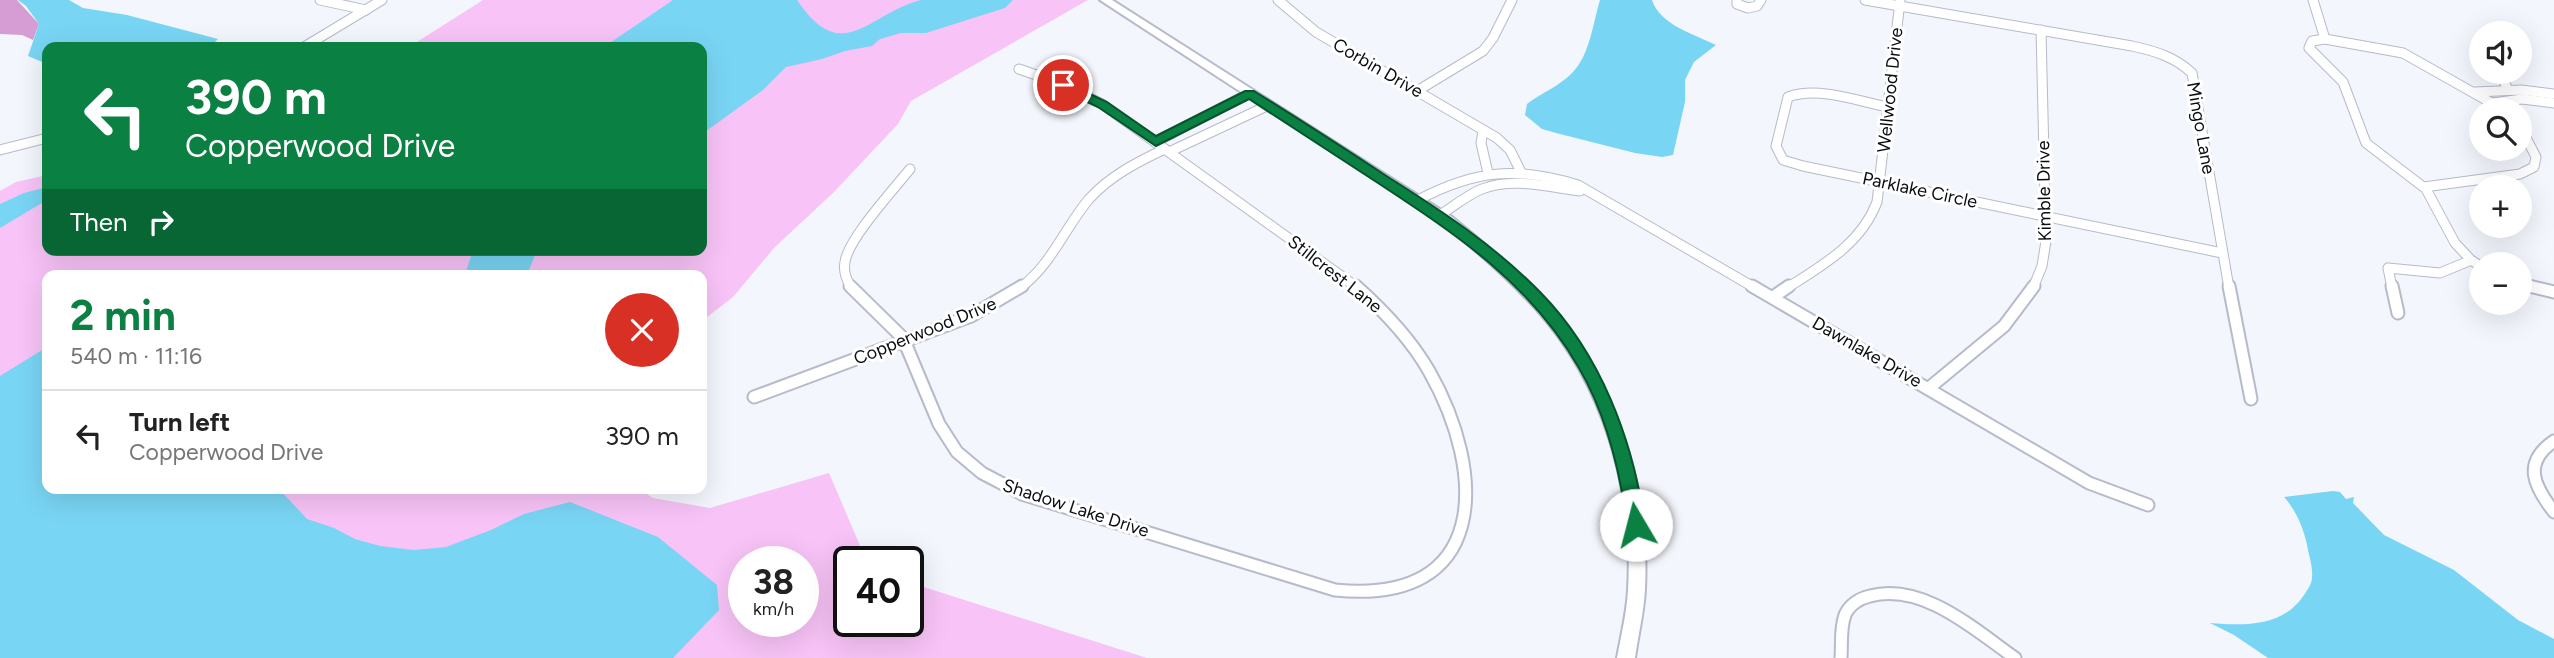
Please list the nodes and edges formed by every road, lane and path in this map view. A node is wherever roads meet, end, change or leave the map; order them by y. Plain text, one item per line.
1 (320, 0) edge
2 (382, 0) edge
3 (1105, 0) edge
4 (1278, 0) edge
5 (1512, 0) edge
6 (1737, 0) edge
7 (1761, 0) edge
8 (1865, 0) edge
9 (2313, 0) edge
10 (1900, 3) edge
11 (366, 9) junction
12 (2040, 30) junction
13 (2325, 39) junction
14 (312, 42) edge
15 (1019, 69) dead end
16 (2505, 84) edge
17 (2508, 90) junction
18 (1417, 91) junction
19 (2475, 92) junction
20 (1250, 93) junction
21 (2554, 94) edge
22 (2485, 98) edge
23 (2532, 100) edge
24 (2554, 103) edge
25 (1269, 106) junction
26 (1888, 107) junction
27 (1483, 130) junction
28 (42, 139) edge
29 (1163, 148) junction
30 (2532, 149) edge
31 (0, 150) edge
32 (910, 169) dead end
33 (1509, 171) junction
34 (1521, 172) junction
35 (1488, 173) junction
36 (1880, 182) junction
37 (1513, 184) junction
38 (2424, 187) junction
39 (1590, 191) junction
40 (1418, 200) junction
41 (1440, 215) junction
42 (2046, 216) junction
43 (2222, 253) junction
44 (2469, 261) joint
45 (2532, 287) edge
46 (2554, 292) edge
47 (1773, 297) junction
48 (2398, 313) dead end
49 (905, 341) junction
50 (1928, 388) junction
51 (754, 397) dead end
52 (2250, 399) dead end
53 (2554, 441) edge
54 (2148, 505) dead end
55 (2554, 512) edge
56 (1412, 583) joint
57 (1626, 658) edge
58 (1841, 658) edge
59 (2015, 658) edge

1 - 11 street
2 - 11 street
3 - 20 street
4 - 18 street, Corbin Drive
5 - 18 street
6 - 7 street
8 - 10 street, Mingo Lane
9 - 13 street
10 - 12 street, Mingo Lane
10 - 26 street, Wellwood Drive
11 - 14 street
12 - 42 street, Kimble Drive
12 - 43 street, Mingo Lane
13 - 19 street
13 - 38 street
15 - 29 street, Stillcrest Lane
16 - 17 street
17 - 19 street
17 - 21 street
18 - 27 street, Corbin Drive
19 - 22 street
20 - 25 street
20 - 29 street, Copperwood Drive
23 - 24 street
25 - 29 street, Copperwood Drive
25 - 40 street
26 - 36 street, Wellwood Drive
26 - 36 street, Parklake Circle
27 - 34 street, Corbin Drive
27 - 35 street
28 - 31 street
29 - 49 street, Copperwood Drive
29 - 56 street, Stillcrest Lane
30 - 38 street
32 - 49 street, Shadow Lake Drive
33 - 34 street, Dawnlake Drive
33 - 35 street, Dawnlake Drive
33 - 37 street
34 - 39 street, Dawnlake Drive
35 - 40 street, Dawnlake Drive
36 - 42 street, Parklake Circle
36 - 47 street, Wellwood Drive
37 - 39 street, Dawnlake Drive
37 - 41 street, Dawnlake Drive
38 - 44 street
39 - 47 street, Dawnlake Drive
40 - 41 street
41 - 57 street
42 - 43 street, Parklake Circle
42 - 50 street, Kimble Drive
43 - 52 street, Mingo Lane
44 - 48 street
45 - 46 street
47 - 50 street, Dawnlake Drive
49 - 51 street, Copperwood Drive
49 - 56 street, Shadow Lake Drive
50 - 54 street, Dawnlake Drive
53 - 55 street
58 - 59 street

